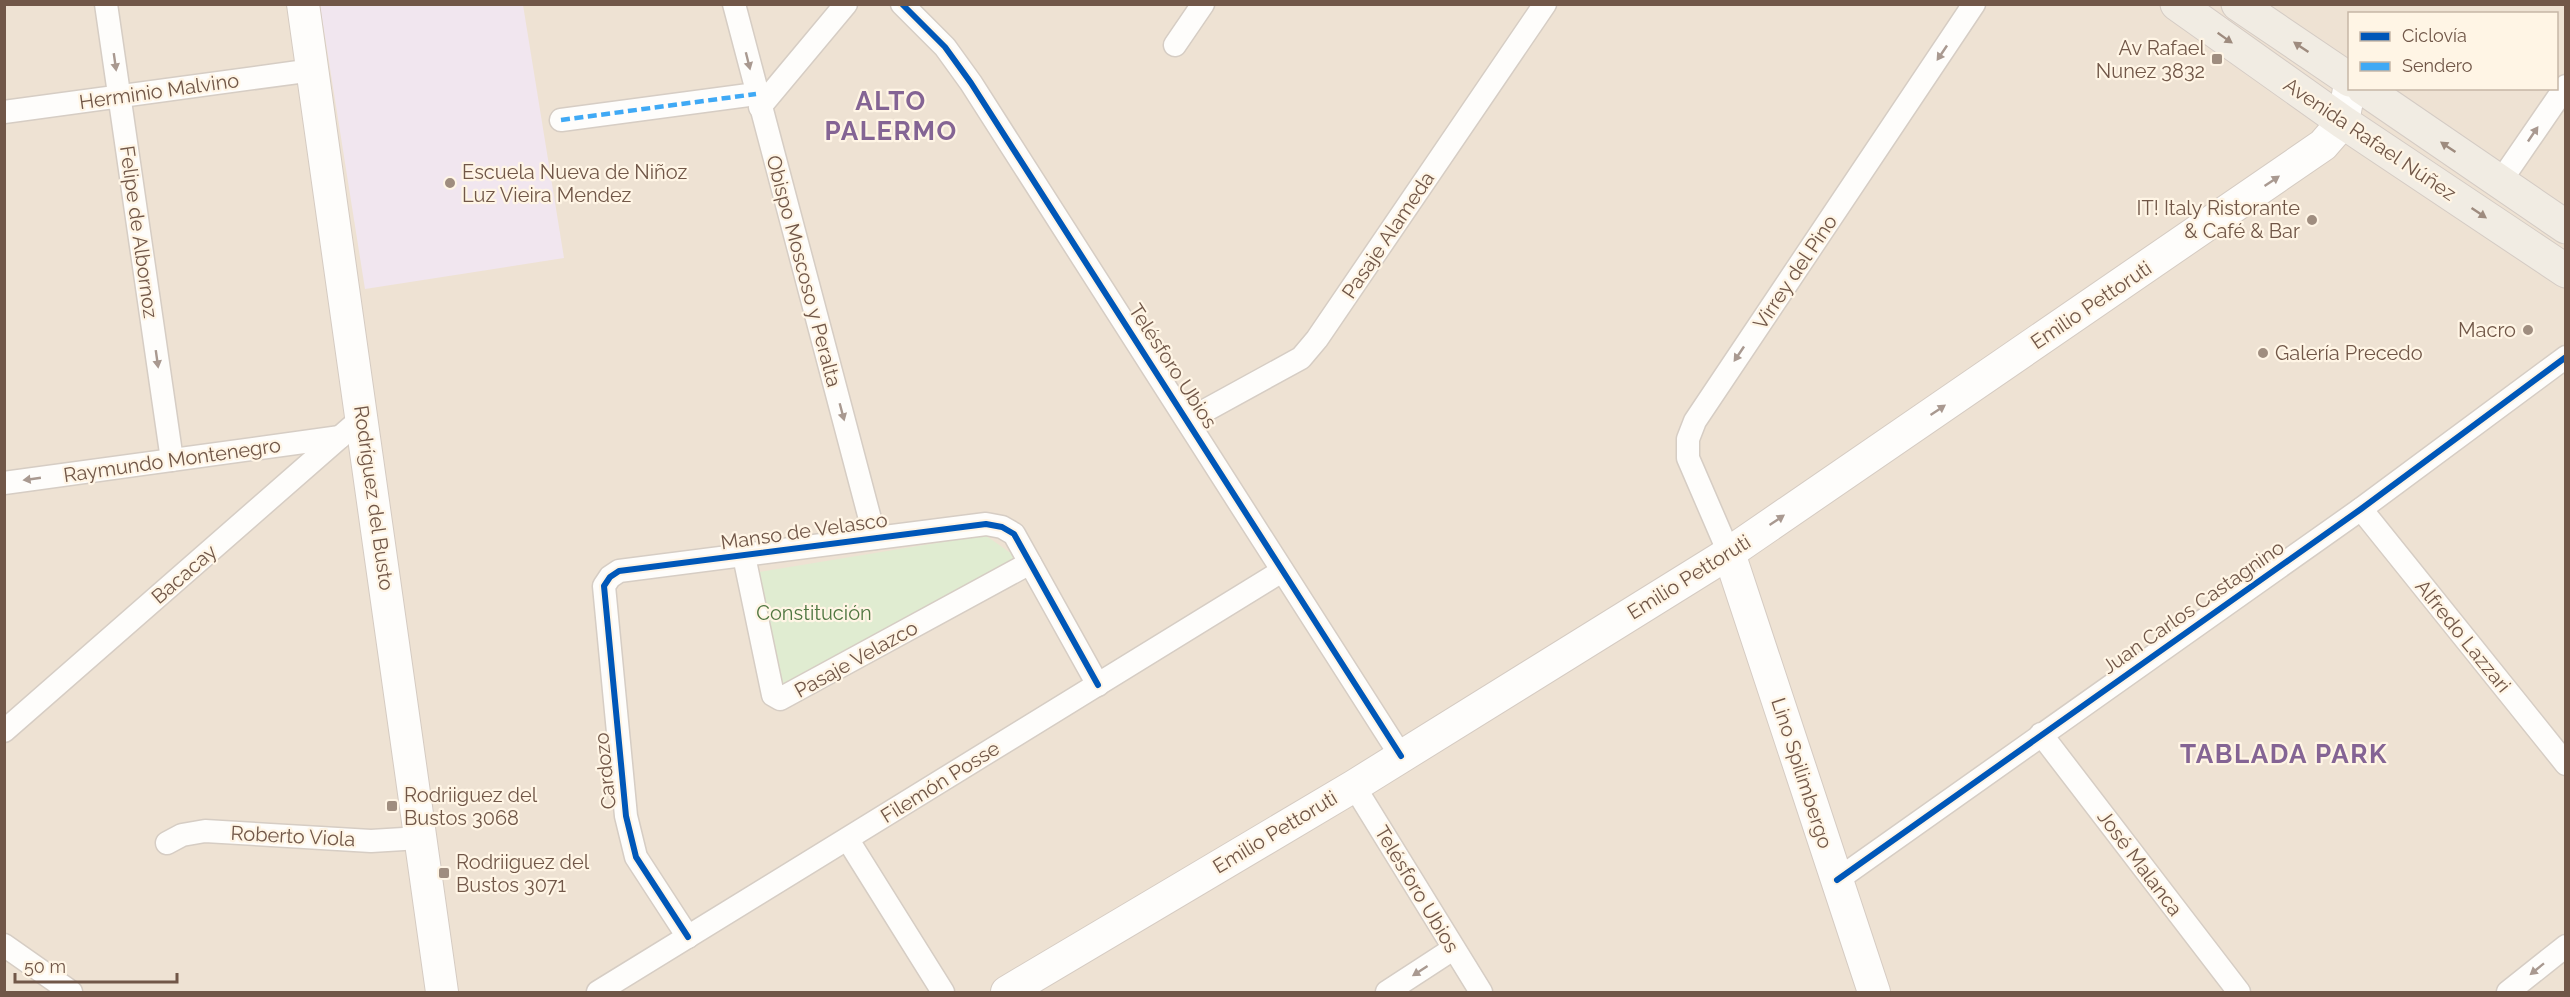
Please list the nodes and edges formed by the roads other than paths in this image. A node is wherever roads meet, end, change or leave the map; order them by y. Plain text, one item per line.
1 (106, 4) edge
2 (303, 4) edge
3 (734, 4) edge
4 (846, 4) edge
5 (902, 4) edge
6 (1203, 4) edge
7 (1545, 4) edge
8 (1974, 4) edge
9 (2177, 4) edge
10 (2238, 4) edge
11 (1175, 45) dead end
12 (313, 70) junction
13 (2348, 81) edge
14 (2565, 86) edge
15 (2348, 89) edge
16 (2365, 90) edge
17 (120, 96) junction
18 (758, 100) junction
19 (4, 112) edge
20 (561, 120) dead end
21 (2343, 122) junction
22 (2500, 183) junction
23 (2565, 227) edge
24 (2565, 271) edge
25 (2565, 357) edge
26 (1188, 420) junction
27 (351, 427) junction
28 (172, 460) junction
29 (4, 483) edge
30 (2361, 509) junction
31 (875, 538) junction
32 (1729, 553) junction
33 (744, 556) junction
34 (1030, 563) junction
35 (1282, 571) junction
36 (604, 586) joint
37 (1098, 685) junction
38 (4, 731) edge
39 (2041, 734) junction
40 (1401, 756) junction
41 (2565, 764) edge
42 (1354, 786) junction
43 (420, 838) junction
44 (848, 840) junction
45 (167, 843) dead end
46 (1837, 880) junction
47 (688, 937) junction
48 (4, 945) edge
49 (2565, 946) edge
50 (1453, 950) junction
51 (71, 993) edge
52 (442, 993) edge
53 (598, 993) edge
54 (943, 993) edge
55 (1006, 993) edge
56 (1387, 993) edge
57 (1481, 993) edge
58 (1874, 993) edge
59 (2239, 993) edge
60 (2508, 993) edge

1 -> 17 street, Felipe de Albornoz
2 - 12 main road, Rodríguez del Busto
3 -> 18 street, Obispo Moscoso y Peralta
4 - 18 street
5 - 26 street, Telésforo Ubios
6 - 11 street
7 - 26 street, Pasaje Alameda
8 -> 32 street, Virrey del Pino
9 -> 21 main road, Avenida Rafael Núñez
13 -> 10 main road, Avenida Rafael Núñez
12 - 17 street, Herminio Malvino
12 - 27 main road, Rodríguez del Busto
22 -> 14 street
15 - 21 main road
22 -> 16 main road, Avenida Rafael Núñez
17 - 19 street, Herminio Malvino
17 -> 28 street, Felipe de Albornoz
18 - 20 street
18 -> 31 street, Obispo Moscoso y Peralta
21 -> 24 main road, Avenida Rafael Núñez
32 -> 21 main road, Emilio Pettoruti
22 - 23 main road, Avenida Rafael Núñez
25 - 30 street, Juan Carlos Castagnino
26 - 35 street, Telésforo Ubios
27 - 28 street, Raymundo Montenegro
27 - 38 street, Bacacay
27 - 43 main road, Rodríguez del Busto
28 -> 29 street, Raymundo Montenegro
30 - 39 street, Juan Carlos Castagnino
30 - 41 street, Alfredo Lazzari
31 - 33 street, Manso de Velasco
31 - 34 street, Manso de Velasco
32 - 40 main road, Emilio Pettoruti
32 - 46 main road, Lino Spilimbergo
33 - 34 street, Pasaje Velazco
33 - 36 street, Manso de Velasco
34 - 37 street
35 - 37 street, Filemón Posse
35 - 40 street, Telésforo Ubios
36 - 47 street, Cardozo
37 - 44 street, Filemón Posse
39 - 46 street, Juan Carlos Castagnino
39 - 59 street, José Malanca
40 - 42 main road, Emilio Pettoruti
42 - 50 street, Telésforo Ubios
42 - 55 main road, Emilio Pettoruti
43 - 45 street, Roberto Viola
43 - 52 main road, Rodríguez del Busto
44 - 47 street, Filemón Posse
44 - 54 street
46 - 58 main road, Lino Spilimbergo
47 - 53 street, Filemón Posse
48 - 51 street
49 -> 60 street
50 -> 56 street
50 - 57 street, Telésforo Ubios

